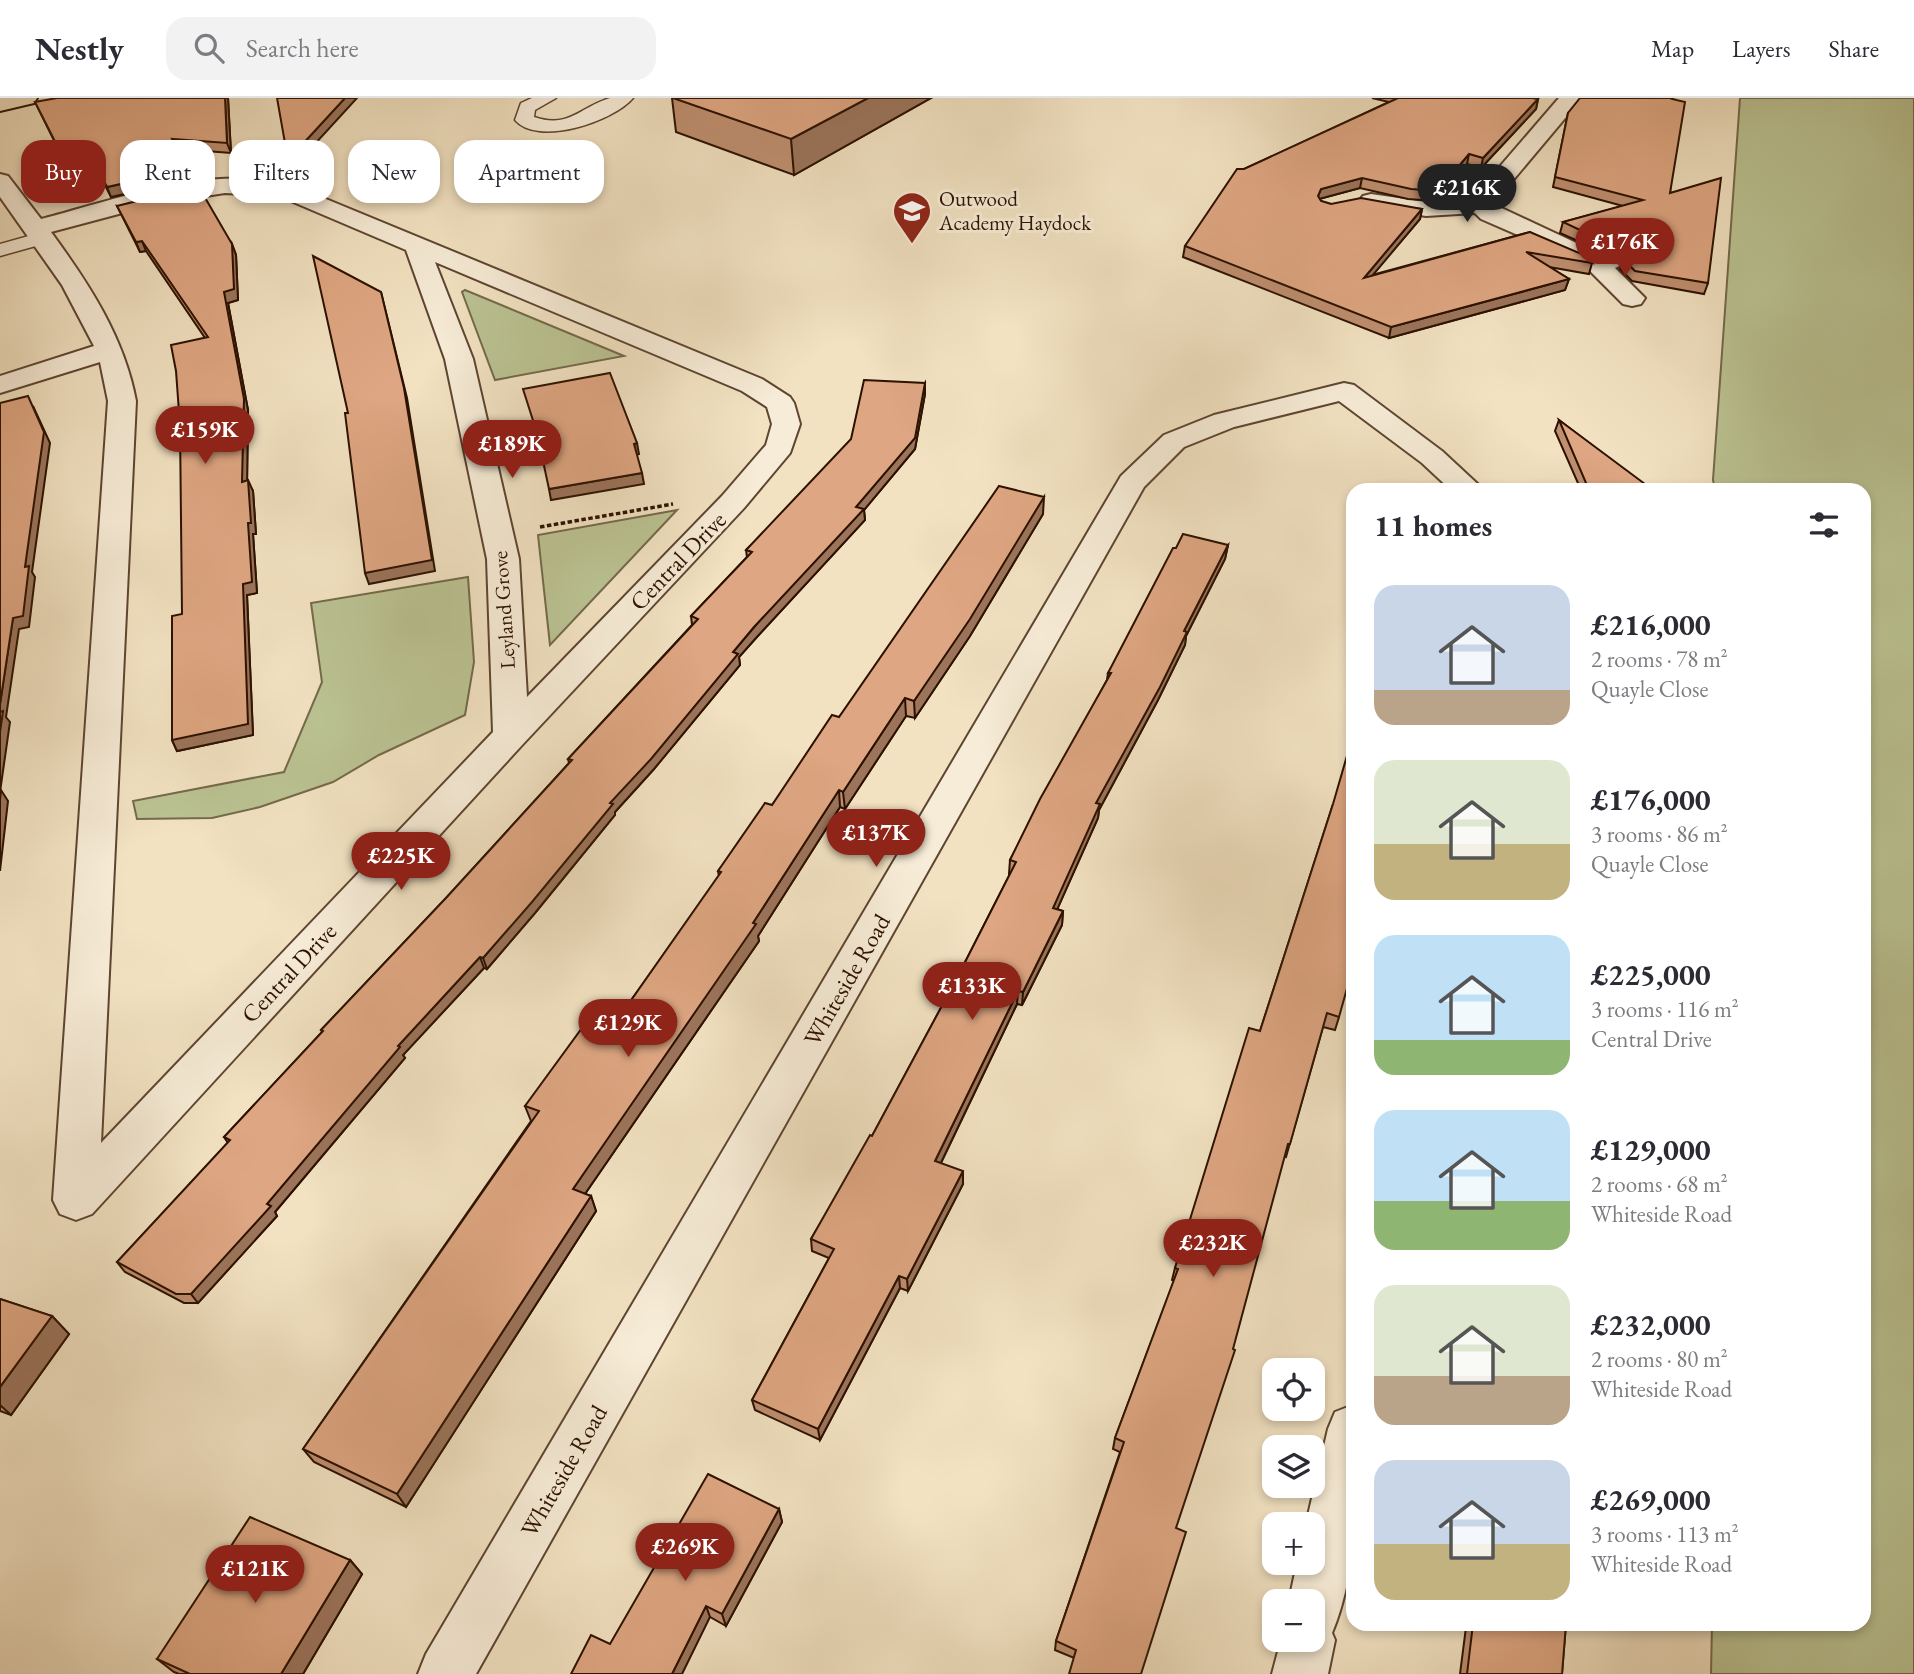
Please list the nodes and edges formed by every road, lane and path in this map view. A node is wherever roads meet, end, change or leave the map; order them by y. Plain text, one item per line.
1 (26, 98) edge
2 (547, 98) edge
3 (624, 98) edge
4 (1540, 101) edge
5 (1567, 102) edge
6 (0, 104) edge
7 (0, 181) edge
8 (1357, 193) edge
9 (1480, 205) junction
10 (39, 233) junction
11 (416, 244) junction
12 (0, 250) edge
13 (1634, 250) edge
14 (1598, 266) junction
15 (1632, 298) dead end
16 (110, 350) junction
17 (0, 385) edge
18 (1461, 483) edge
19 (742, 492) junction
20 (498, 534) junction
21 (511, 736) junction
22 (1346, 1461) edge
23 (1318, 1589) edge
24 (1305, 1652) edge
25 (446, 1674) edge
26 (1300, 1674) edge

1 - 6 main road
2 - 3 lane
4 - 5 street
5 - 9 street
7 - 10 street, Central Drive
8 - 9 street
9 - 14 street
10 - 11 street, Central Drive
10 - 12 lane
10 - 16 street, Central Drive
11 - 19 street, Central Drive
11 - 20 street, Leyland Grove
13 - 14 street
14 - 15 street
16 - 17 street
16 - 21 street, Central Drive
18 - 25 street, Whiteside Road
19 - 20 path
19 - 21 street, Central Drive
20 - 21 street, Leyland Grove
22 - 23 street
24 - 26 street

